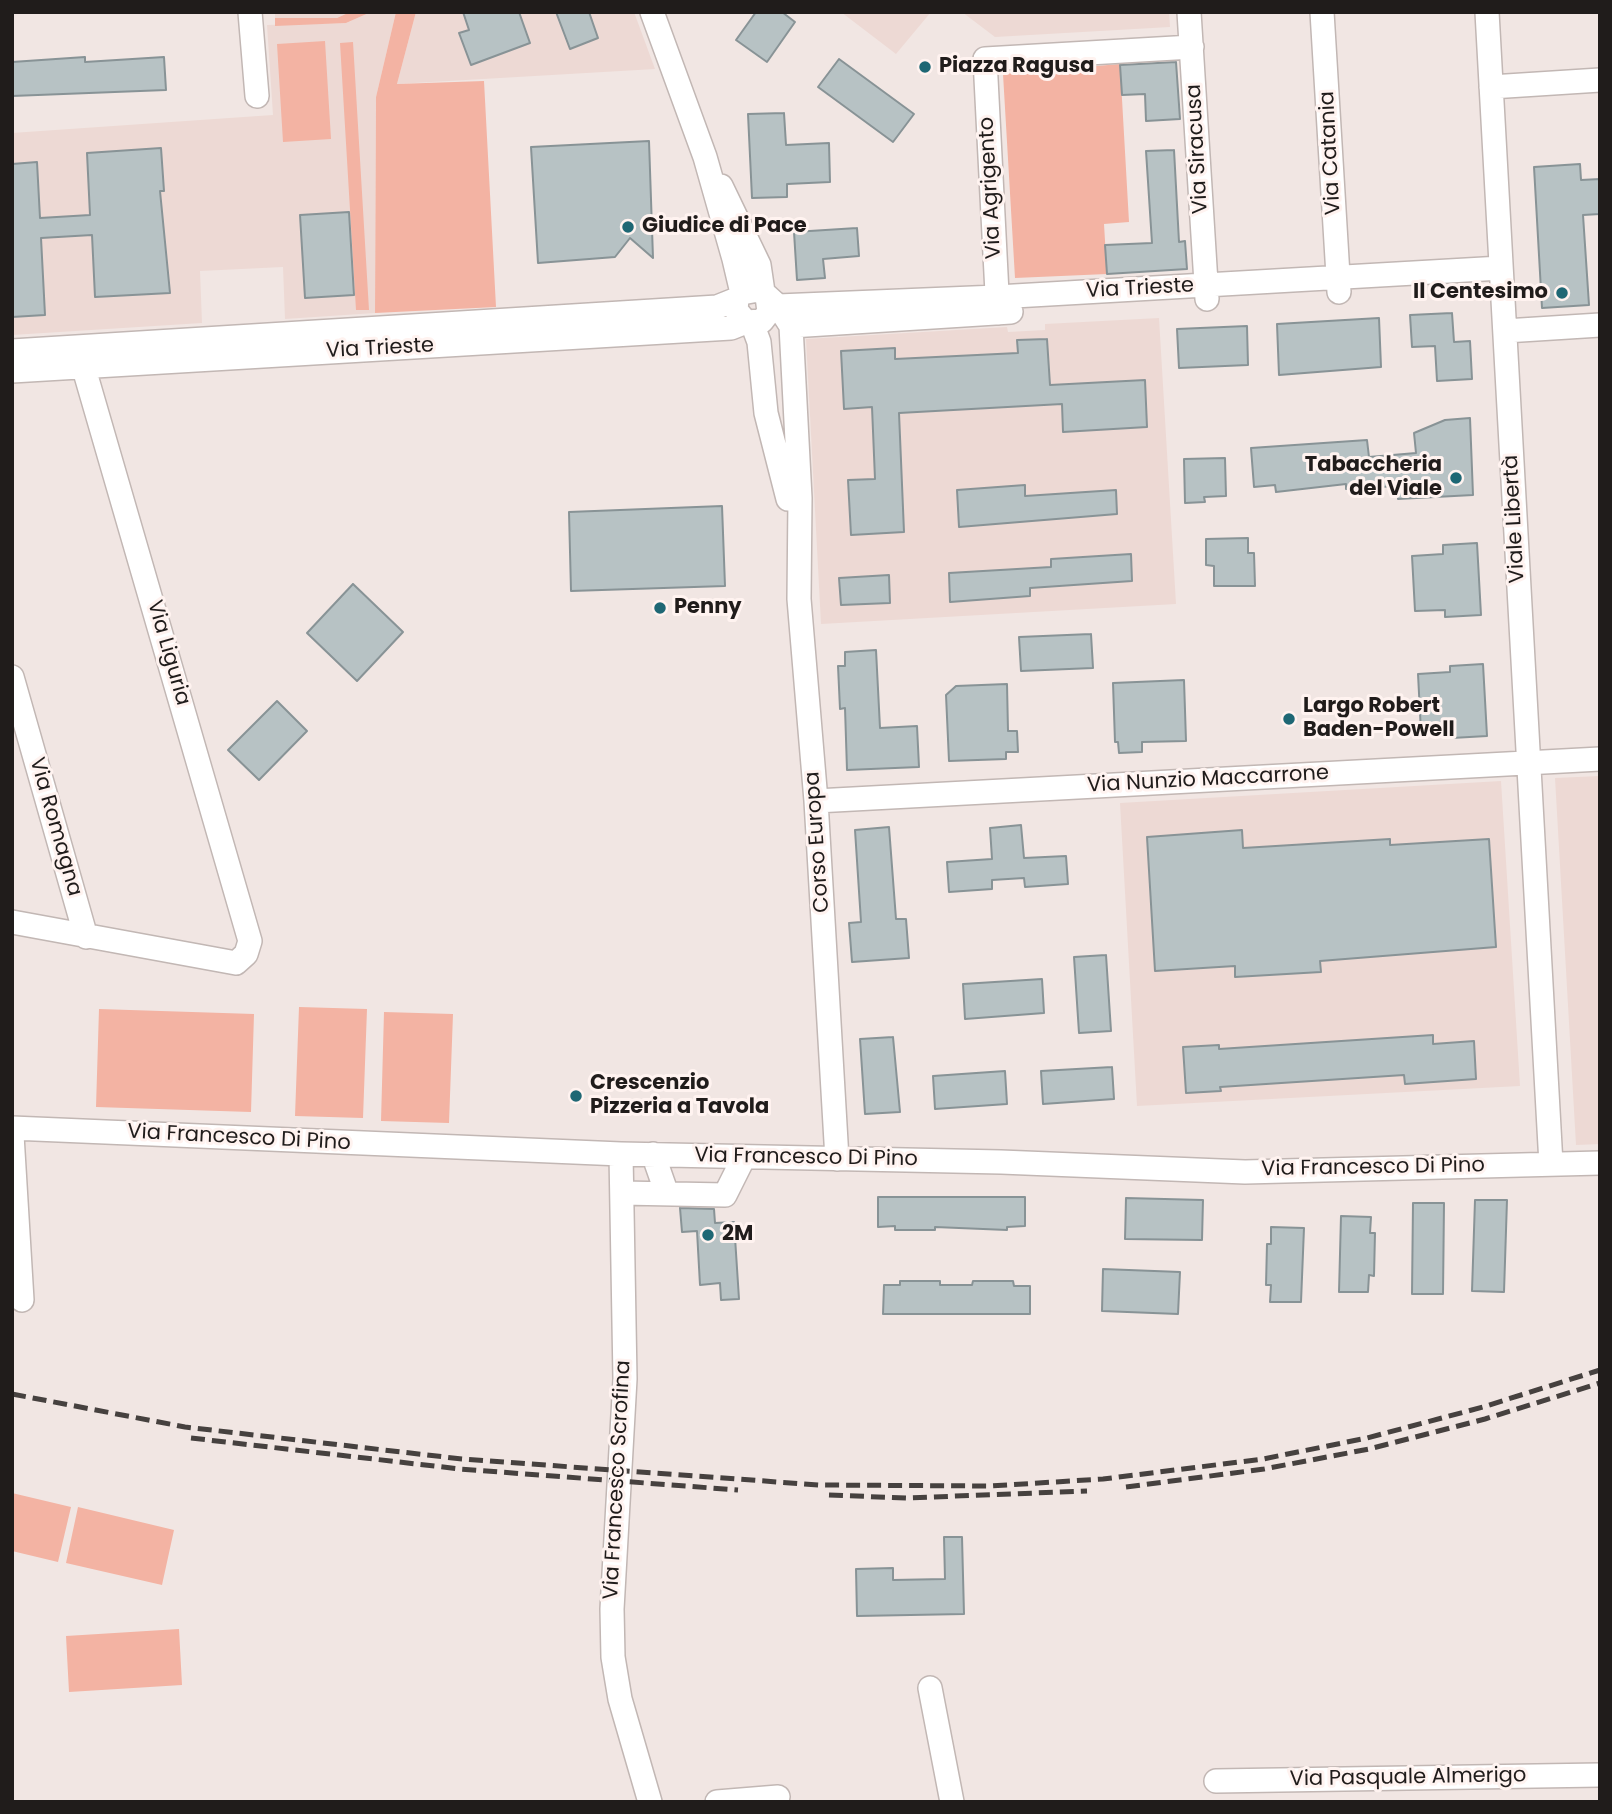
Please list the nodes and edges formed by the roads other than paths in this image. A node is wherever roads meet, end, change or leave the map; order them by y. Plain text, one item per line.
1 (250, 12) edge
2 (652, 12) edge
3 (1189, 12) edge
4 (1322, 12) edge
5 (1487, 12) edge
6 (1192, 47) junction
7 (1600, 80) edge
8 (1491, 87) junction
9 (257, 96) dead end
10 (1502, 276) junction
11 (1339, 285) junction
12 (1207, 293) junction
13 (758, 297) junction
14 (998, 305) junction
15 (749, 322) junction
16 (1600, 325) edge
17 (791, 326) junction
18 (1505, 331) junction
19 (12, 351) edge
20 (81, 357) junction
21 (793, 368) junction
22 (12, 371) edge
23 (762, 374) junction
24 (799, 565) junction
25 (12, 677) edge
26 (1600, 759) edge
27 (1529, 762) junction
28 (816, 801) junction
29 (12, 922) edge
30 (86, 937) junction
31 (12, 1128) edge
32 (12, 1135) edge
33 (621, 1154) junction
34 (653, 1154) junction
35 (744, 1157) junction
36 (837, 1159) junction
37 (1600, 1163) edge
38 (1551, 1164) junction
39 (622, 1192) junction
40 (667, 1194) junction
41 (22, 1300) dead end
42 (930, 1688) dead end
43 (1600, 1774) edge
44 (1216, 1781) dead end
45 (778, 1797) dead end
46 (650, 1802) edge
47 (718, 1802) edge
48 (952, 1802) edge

1 - 9 street
2 - 13 street
3 - 6 street, Via Siracusa
4 - 11 street, Via Catania
5 - 8 street, Viale Libertà
6 - 12 street, Via Siracusa
6 - 14 street, Via Agrigento
7 - 8 street
8 - 10 street, Viale Libertà
10 - 11 street, Via Trieste
10 - 18 street, Viale Libertà
11 - 12 street, Via Trieste
12 - 14 street, Via Trieste
13 - 14 street, Via Trieste
13 - 15 street
13 - 17 street
13 - 20 street, Via Trieste
14 - 17 street, Via Trieste
15 - 20 street, Via Trieste
15 - 23 street
16 - 18 street
17 - 21 street
18 - 27 street, Viale Libertà
19 - 20 street, Via Trieste
20 - 22 street, Via Trieste
20 - 30 street, Via Liguria
21 - 23 street
21 - 24 street
23 - 24 street
24 - 28 street, Corso Europa
25 - 30 street, Via Romagna
26 - 27 street, Via Nunzio Maccarrone
27 - 28 street, Via Nunzio Maccarrone
27 - 38 street, Viale Libertà
28 - 36 street, Corso Europa
29 - 30 street
31 - 33 street, Via Francesco Di Pino
32 - 41 street
33 - 34 street, Via Francesco Di Pino
33 - 39 street, Via Francesco Scrofina
34 - 35 street, Via Francesco Di Pino
34 - 40 street
35 - 36 street, Via Francesco Di Pino
35 - 40 street
36 - 38 street, Via Francesco Di Pino
37 - 38 street, Via Francesco Di Pino
39 - 40 street
39 - 46 street, Via Francesco Scrofina
42 - 48 street
43 - 44 street, Via Pasquale Almerigo
45 - 47 street

